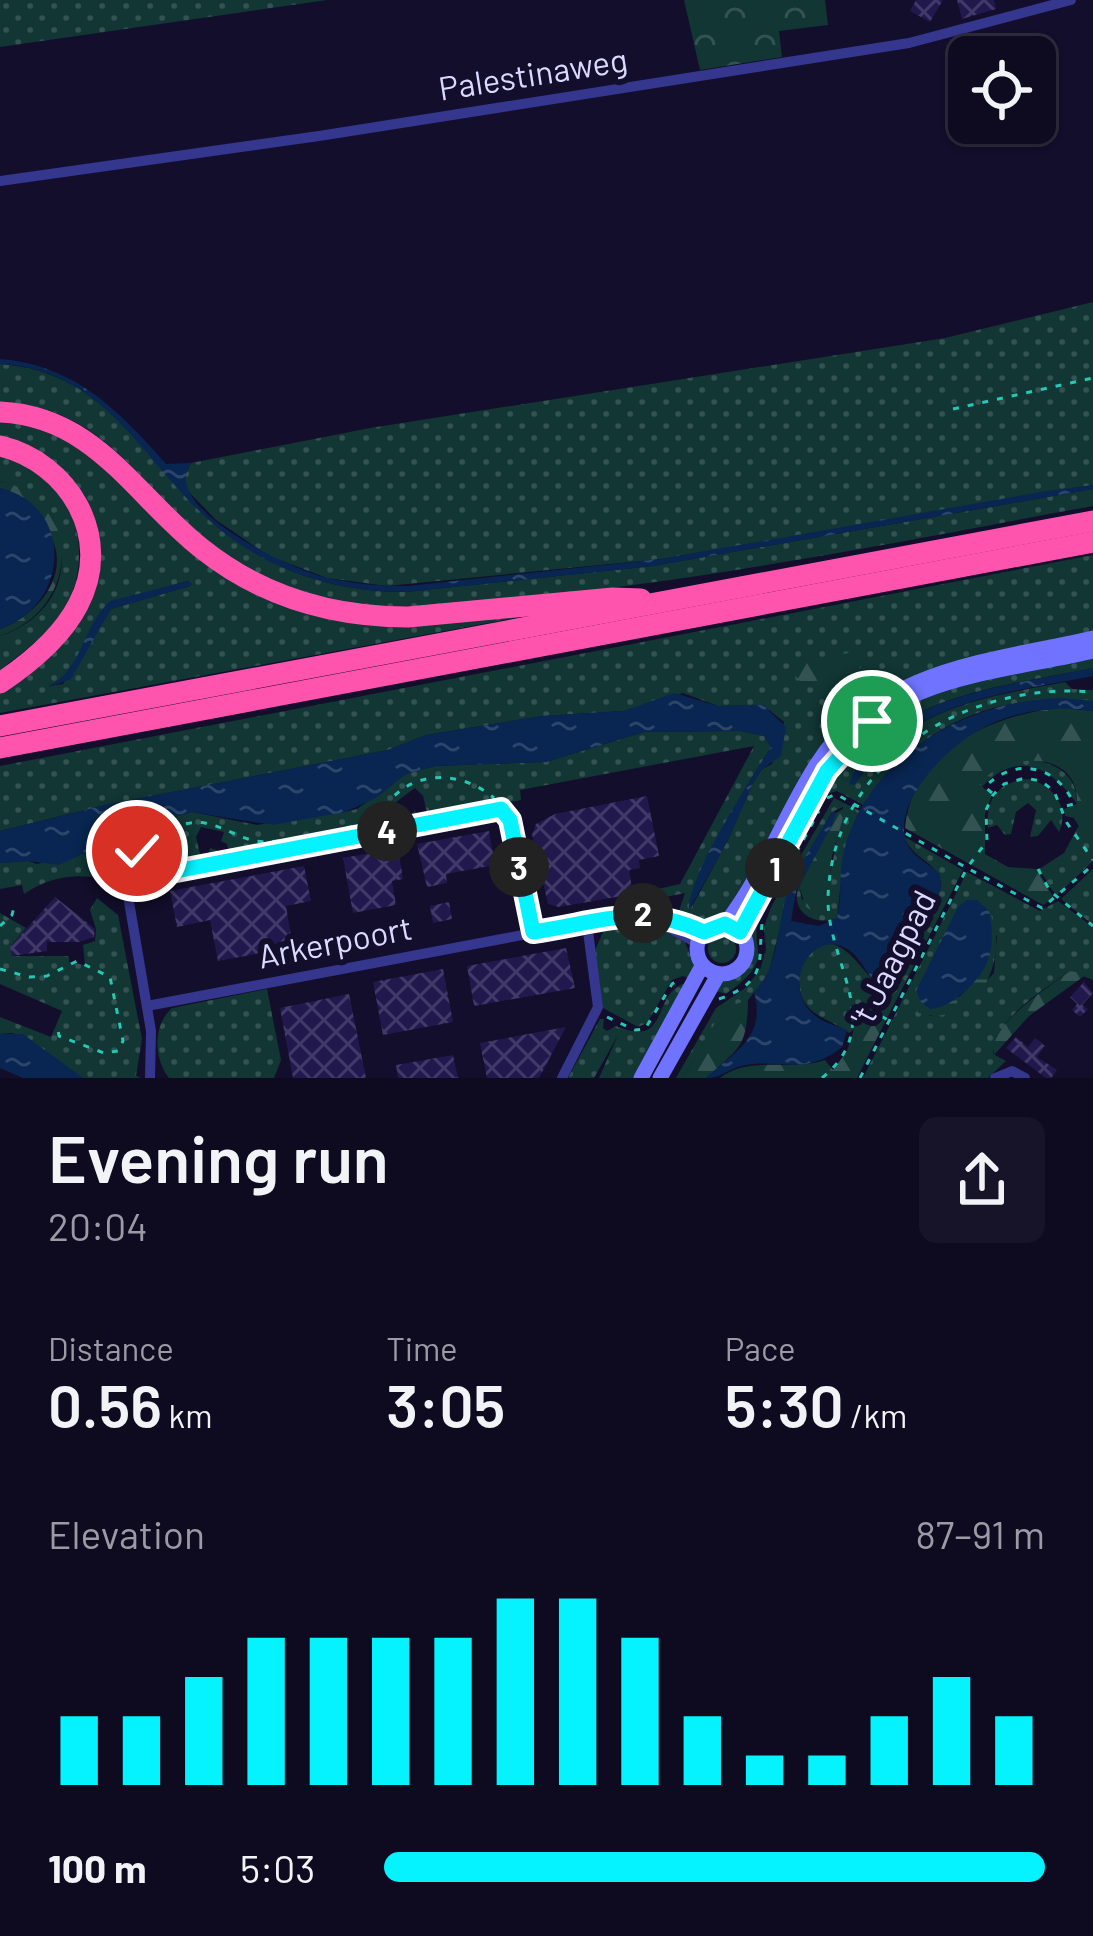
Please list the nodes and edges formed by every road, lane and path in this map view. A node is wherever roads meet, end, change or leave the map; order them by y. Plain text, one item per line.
1 (1071, 0) edge
2 (0, 181) edge
3 (1093, 377) edge
4 (953, 409) dead end
5 (0, 412) edge
6 (0, 446) edge
7 (1093, 520) edge
8 (1093, 542) edge
9 (681, 601) junction
10 (1093, 638) edge
11 (1093, 651) edge
12 (0, 683) edge
13 (1093, 692) edge
14 (0, 726) edge
15 (0, 748) edge
16 (993, 794) junction
17 (854, 803) junction
18 (1063, 807) junction
19 (501, 809) junction
20 (1093, 863) edge
21 (967, 868) junction
22 (788, 869) dead end
23 (1038, 869) dead end
24 (134, 879) junction
25 (1057, 899) junction
26 (15, 903) dead end
27 (765, 913) dead end
28 (587, 925) junction
29 (0, 926) edge
30 (1093, 926) edge
31 (733, 928) junction
32 (533, 932) junction
33 (700, 937) junction
34 (702, 966) junction
35 (0, 969) edge
36 (718, 975) junction
37 (707, 991) junction
38 (147, 1006) junction
39 (597, 1012) junction
40 (889, 1020) junction
41 (854, 1023) junction
42 (57, 1024) dead end
43 (150, 1078) edge
44 (562, 1078) edge
45 (641, 1078) edge
46 (660, 1078) edge
47 (822, 1078) edge
48 (860, 1078) edge
49 (995, 1078) edge
50 (1025, 1078) edge

1 - 2 street, Palestinaweg
3 - 4 path
5 - 9 highway
6 - 12 highway
7 - 9 highway
8 - 15 highway
9 - 14 highway
10 - 31 main road
11 - 31 main road
13 - 17 path
16 - 18 path
16 - 18 path
16 - 21 path
17 - 21 path
17 - 22 path
17 - 41 path
18 - 20 path
19 - 24 street
19 - 24 path
19 - 32 street
20 - 25 path
21 - 25 path, 't Jaagpad
21 - 40 path, 't Jaagpad
23 - 25 path
24 - 38 street
25 - 30 path
26 - 29 path
27 - 37 path
28 - 32 street, Arkerpoort
28 - 33 street, Arkerpoort
28 - 39 street
31 - 33 main road
31 - 36 main road
32 - 38 street, Arkerpoort
33 - 34 main road
34 - 36 main road
34 - 37 main road
35 - 42 path
36 - 37 main road
37 - 39 path
37 - 45 main road
37 - 46 main road
38 - 43 street
39 - 44 street
40 - 41 path
40 - 48 path, 't Jaagpad
41 - 47 path
49 - 50 street

